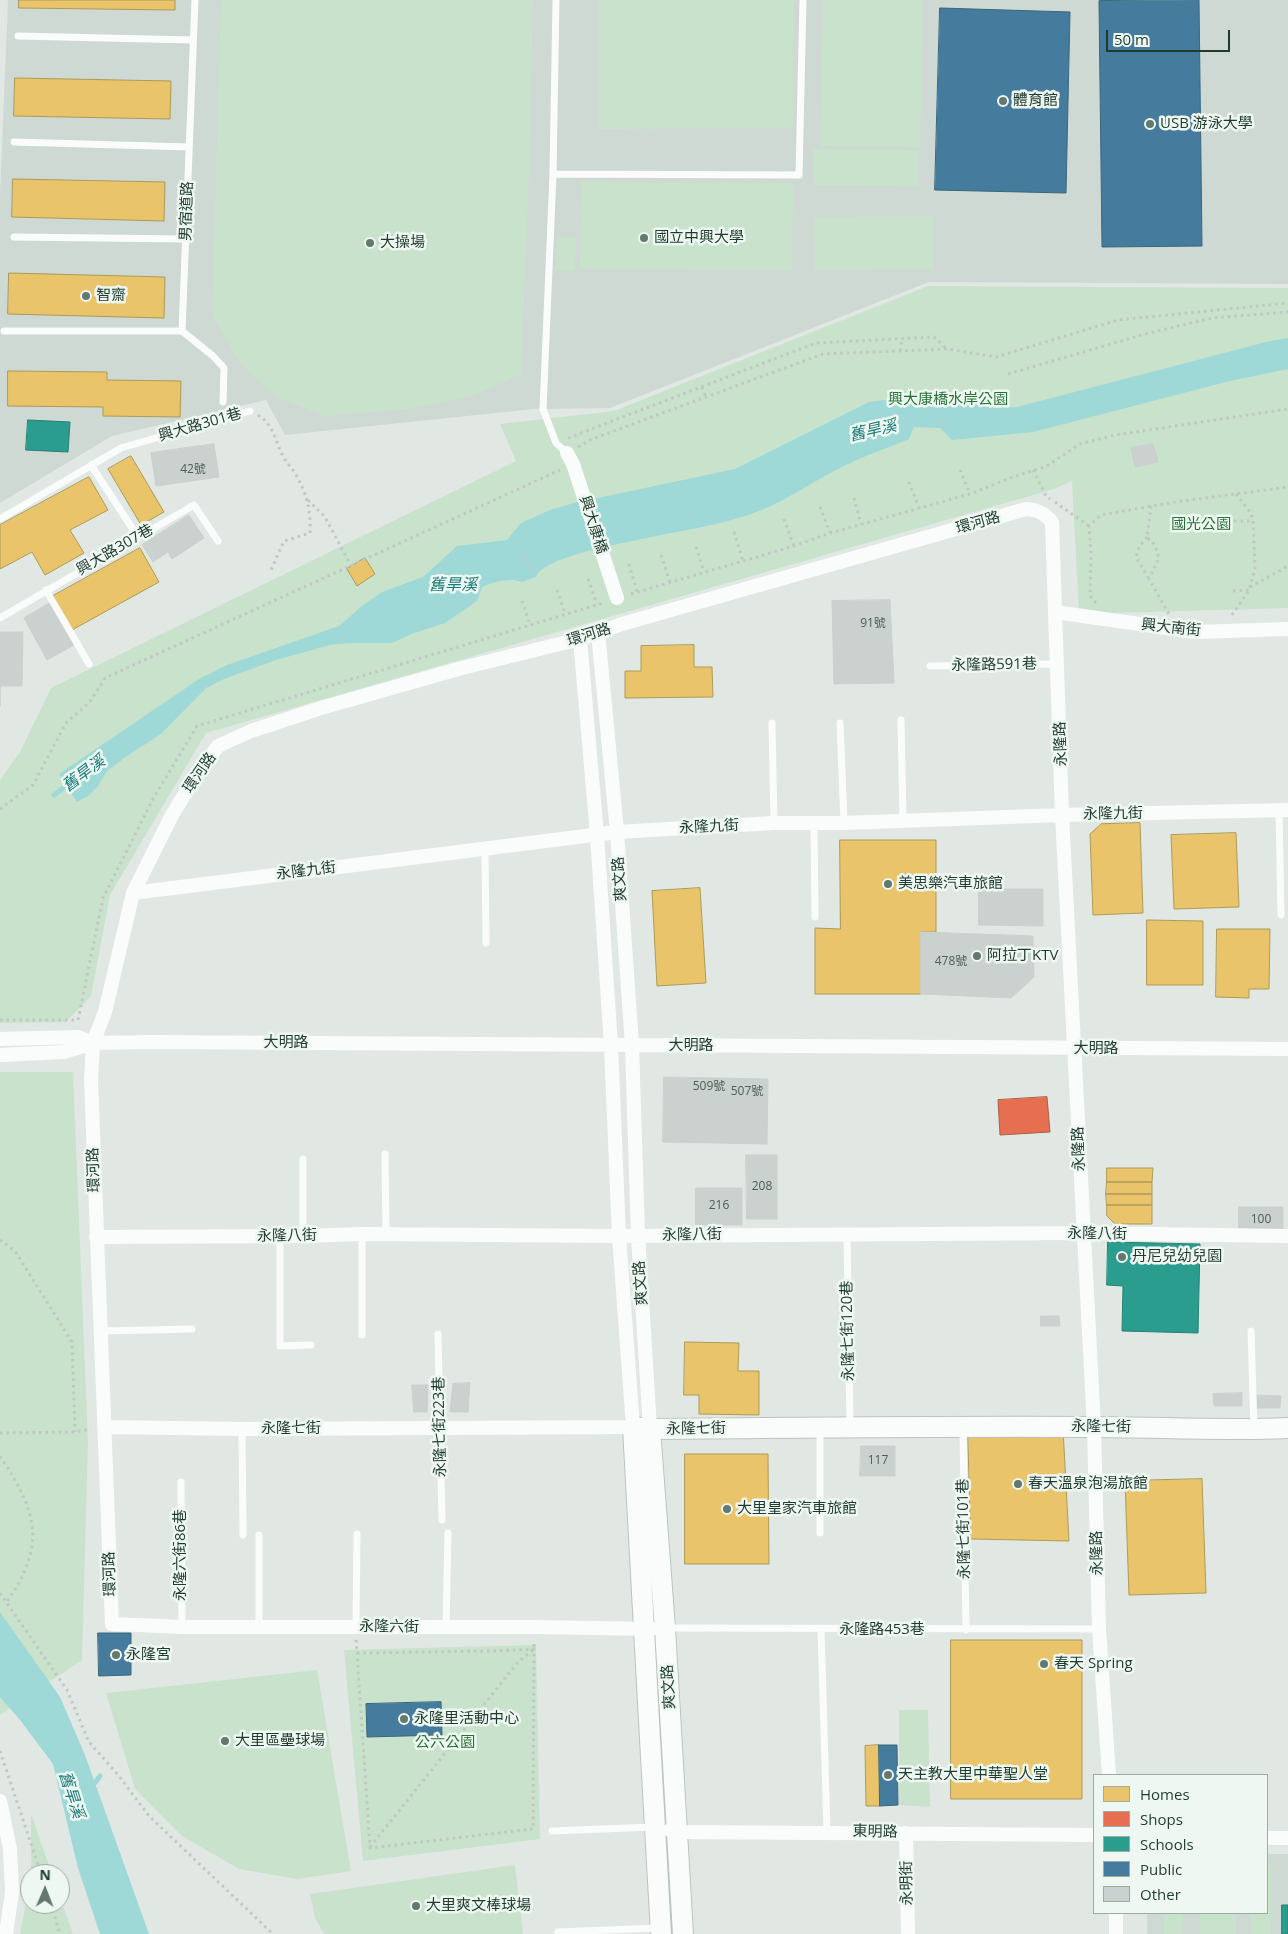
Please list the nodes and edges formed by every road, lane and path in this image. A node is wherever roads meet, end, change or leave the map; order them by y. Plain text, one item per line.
1 (195, 0) edge
2 (556, 0) edge
3 (803, 0) edge
4 (18, 36) dead end
5 (193, 40) junction
6 (14, 142) dead end
7 (189, 146) junction
8 (554, 174) junction
9 (14, 237) dead end
10 (186, 239) junction
11 (1288, 303) edge
12 (1288, 312) edge
13 (4, 331) dead end
14 (182, 331) junction
15 (902, 339) junction
16 (947, 349) junction
17 (900, 350) junction
18 (1008, 374) dead end
19 (702, 387) junction
20 (706, 397) junction
21 (222, 402) dead end
22 (1288, 409) edge
23 (250, 411) joint
24 (941, 420) dead end
25 (946, 432) dead end
26 (556, 443) junction
27 (570, 459) junction
28 (92, 465) junction
29 (960, 470) dead end
30 (1033, 470) junction
31 (909, 482) dead end
32 (1288, 487) edge
33 (970, 494) junction
34 (1236, 494) junction
35 (854, 498) dead end
36 (307, 499) junction
37 (1151, 506) junction
38 (820, 507) dead end
39 (920, 510) junction
40 (0, 519) edge
41 (784, 519) dead end
42 (1234, 521) dead end
43 (1253, 521) junction
44 (1052, 522) joint
45 (862, 524) junction
46 (1089, 526) junction
47 (734, 532) dead end
48 (830, 533) junction
49 (138, 537) junction
50 (1147, 537) junction
51 (218, 541) dead end
52 (794, 546) junction
53 (696, 547) dead end
54 (520, 550) dead end
55 (661, 555) dead end
56 (743, 561) junction
57 (628, 564) dead end
58 (351, 566) junction
59 (1288, 566) edge
60 (271, 570) dead end
61 (704, 572) junction
62 (533, 574) dead end
63 (588, 579) dead end
64 (1149, 579) junction
65 (670, 582) junction
66 (1249, 589) junction
67 (46, 590) junction
68 (557, 590) dead end
69 (1233, 591) dead end
70 (637, 592) junction
71 (617, 598) junction
72 (522, 601) dead end
73 (597, 605) junction
74 (1101, 607) dead end
75 (1055, 612) junction
76 (565, 614) junction
77 (1232, 615) dead end
78 (1160, 616) dead end
79 (1170, 616) junction
80 (1175, 616) dead end
81 (0, 618) edge
82 (530, 624) junction
83 (1288, 629) edge
84 (598, 632) junction
85 (580, 639) junction
86 (89, 664) dead end
87 (1058, 664) junction
88 (930, 666) dead end
89 (901, 720) dead end
90 (840, 723) dead end
91 (772, 724) dead end
92 (0, 809) edge
93 (1284, 810) edge
94 (1062, 815) junction
95 (903, 820) junction
96 (774, 823) junction
97 (814, 823) junction
98 (844, 823) junction
99 (617, 832) junction
100 (597, 835) junction
101 (485, 848) junction
102 (133, 893) junction
103 (1281, 915) dead end
104 (815, 917) dead end
105 (486, 943) dead end
106 (0, 1020) edge
107 (0, 1039) edge
108 (94, 1043) junction
109 (632, 1045) junction
110 (611, 1046) junction
111 (1075, 1049) junction
112 (1288, 1049) edge
113 (0, 1055) edge
114 (385, 1154) dead end
115 (303, 1158) dead end
116 (1083, 1233) junction
117 (362, 1234) junction
118 (386, 1234) junction
119 (847, 1234) junction
120 (638, 1235) junction
121 (280, 1236) junction
122 (303, 1236) junction
123 (619, 1236) junction
124 (1288, 1236) edge
125 (96, 1237) junction
126 (0, 1240) edge
127 (192, 1330) dead end
128 (100, 1331) junction
129 (1251, 1331) dead end
130 (438, 1334) dead end
131 (362, 1336) dead end
132 (311, 1345) dead end
133 (104, 1427) junction
134 (820, 1427) junction
135 (963, 1427) junction
136 (1094, 1427) junction
137 (441, 1428) junction
138 (642, 1428) junction
139 (850, 1428) junction
140 (1288, 1428) edge
141 (242, 1429) junction
142 (1254, 1430) junction
143 (0, 1433) edge
144 (0, 1456) edge
145 (181, 1482) dead end
146 (442, 1520) dead end
147 (448, 1533) dead end
148 (820, 1533) dead end
149 (357, 1534) dead end
150 (243, 1535) dead end
151 (259, 1535) dead end
152 (0, 1593) edge
153 (7, 1602) junction
154 (112, 1624) joint
155 (259, 1626) junction
156 (182, 1627) junction
157 (356, 1627) junction
158 (534, 1627) junction
159 (446, 1628) junction
160 (665, 1628) junction
161 (643, 1629) junction
162 (821, 1629) junction
163 (1099, 1629) junction
164 (966, 1630) junction
165 (534, 1649) junction
166 (357, 1653) junction
167 (0, 1751) edge
168 (1109, 1774) edge
169 (0, 1801) edge
170 (657, 1827) junction
171 (552, 1831) dead end
172 (678, 1832) junction
173 (827, 1832) junction
174 (906, 1833) junction
175 (1093, 1835) edge
176 (1268, 1838) edge
177 (1288, 1838) edge
178 (370, 1848) junction
179 (38, 1864) edge
180 (54, 1914) edge
181 (1116, 1914) edge
182 (661, 1931) edge
183 (558, 1932) dead end
184 (6, 1934) edge
185 (60, 1934) edge
186 (273, 1934) edge
187 (683, 1934) edge
188 (908, 1934) edge
189 (1116, 1934) edge

1 - 5 lane, 男宿道路
2 - 8 lane
3 - 8 lane
4 - 5 lane
5 - 7 lane, 男宿道路
6 - 7 lane
7 - 10 lane, 男宿道路
8 - 26 lane
9 - 10 lane
10 - 14 lane, 男宿道路
11 - 16 path
12 - 18 path
13 - 14 lane
14 - 21 lane
15 - 16 path
15 - 17 path
15 - 19 path
16 - 17 path
17 - 20 path
19 - 20 path
19 - 26 path
20 - 27 path
22 - 30 path
23 - 28 lane, 興大路301巷
23 - 36 path, 興大路301巷
24 - 25 path
26 - 27 lane
27 - 58 path
27 - 71 street, 興大康橋
28 - 40 lane, 興大路301巷
28 - 49 lane
29 - 33 path
30 - 33 path
30 - 46 path
31 - 39 path
32 - 34 path
33 - 39 path
34 - 37 path
34 - 43 path
35 - 45 path
36 - 58 path
36 - 60 path, 興大路301巷
37 - 46 path
37 - 50 path
38 - 48 path
39 - 45 path
41 - 52 path
42 - 43 path
43 - 66 path
44 - 75 street, 永隆路
44 - 84 street, 環河路
45 - 48 path
46 - 74 path
47 - 56 path
48 - 52 path
49 - 51 lane, 興大路307巷
49 - 67 lane, 興大路307巷
50 - 64 path
50 - 64 path
52 - 56 path
53 - 61 path
54 - 62 path
55 - 65 path
56 - 61 path
57 - 70 path
58 - 92 path
59 - 66 path
61 - 65 path
63 - 73 path
64 - 79 path
65 - 70 path
66 - 69 path
66 - 77 path
67 - 81 lane, 興大路307巷
67 - 86 lane
68 - 76 path
70 - 71 path
71 - 73 path
72 - 82 path
73 - 76 path
75 - 83 street, 興大南街
75 - 87 street, 永隆路
76 - 82 path
78 - 79 path
79 - 80 path
82 - 106 path
84 - 85 street, 環河路
84 - 99 street, 爽文路
85 - 100 street, 爽文路
85 - 102 street, 環河路
87 - 88 lane, 永隆路591巷
87 - 94 street, 永隆路
89 - 95 lane
90 - 98 lane
91 - 96 lane
93 - 94 street, 永隆九街
93 - 103 lane
94 - 95 street, 永隆九街
94 - 111 street, 永隆路
95 - 98 street, 永隆九街
96 - 97 street, 永隆九街
96 - 99 street, 永隆九街
97 - 98 street, 永隆九街
97 - 104 lane
99 - 100 street, 永隆九街
99 - 109 street, 爽文路
100 - 101 street, 永隆九街
100 - 110 street, 爽文路
101 - 102 street, 永隆九街
101 - 105 lane
102 - 108 street, 環河路
107 - 108 street, 大明路
108 - 110 street, 大明路
108 - 113 street, 大明路
108 - 125 street, 環河路
109 - 110 street, 大明路
109 - 111 street, 大明路
109 - 120 street, 爽文路
110 - 123 street, 爽文路
111 - 112 street, 大明路
111 - 116 street, 永隆路
114 - 118 lane
115 - 122 lane
116 - 119 street, 永隆八街
116 - 124 street, 永隆八街
116 - 136 street, 永隆路
117 - 118 street, 永隆八街
117 - 122 street, 永隆八街
117 - 131 lane
118 - 123 street, 永隆八街
119 - 120 street, 永隆八街
119 - 139 lane, 永隆七街120巷
120 - 123 street, 永隆八街
120 - 138 street, 爽文路
121 - 122 street, 永隆八街
121 - 125 street, 永隆八街
121 - 132 lane
123 - 138 street, 爽文路
125 - 128 street, 環河路
126 - 143 path
127 - 128 lane
128 - 133 street, 環河路
129 - 142 lane
130 - 137 lane, 永隆七街223巷
133 - 141 street, 永隆七街
133 - 154 street, 環河路
134 - 138 street, 永隆七街
134 - 139 street, 永隆七街
134 - 148 lane
135 - 136 street, 永隆七街
135 - 139 street, 永隆七街
135 - 164 lane, 永隆七街101巷
136 - 142 street, 永隆七街
136 - 163 street, 永隆路
137 - 138 street, 永隆七街
137 - 141 street, 永隆七街
137 - 146 lane, 永隆七街223巷
138 - 160 street, 爽文路
138 - 161 street, 爽文路
140 - 142 street, 永隆七街
141 - 150 lane
144 - 153 path
145 - 156 lane, 永隆六街86巷
147 - 159 lane
149 - 157 lane
151 - 155 lane
152 - 153 path
153 - 186 path
154 - 156 street, 永隆六街
155 - 156 street, 永隆六街
155 - 157 street, 永隆六街
157 - 159 street, 永隆六街
157 - 166 path
158 - 159 street, 永隆六街
158 - 161 street, 永隆六街
158 - 165 path
160 - 161 street, 永隆六街
160 - 162 lane, 永隆路453巷
160 - 172 street, 爽文路
161 - 170 street, 爽文路
162 - 164 lane, 永隆路453巷
162 - 173 lane
163 - 164 lane, 永隆路453巷
163 - 168 street, 永隆路
165 - 166 path
165 - 178 path
165 - 178 path
166 - 178 path
167 - 179 path
169 - 184 street
170 - 171 lane
170 - 172 street, 東明路
170 - 182 street, 爽文路
172 - 173 street, 東明路
172 - 187 street, 爽文路
173 - 174 street, 東明路
174 - 175 street, 東明路
174 - 188 street, 永明街
176 - 177 street
180 - 185 path
181 - 189 street
182 - 183 lane

